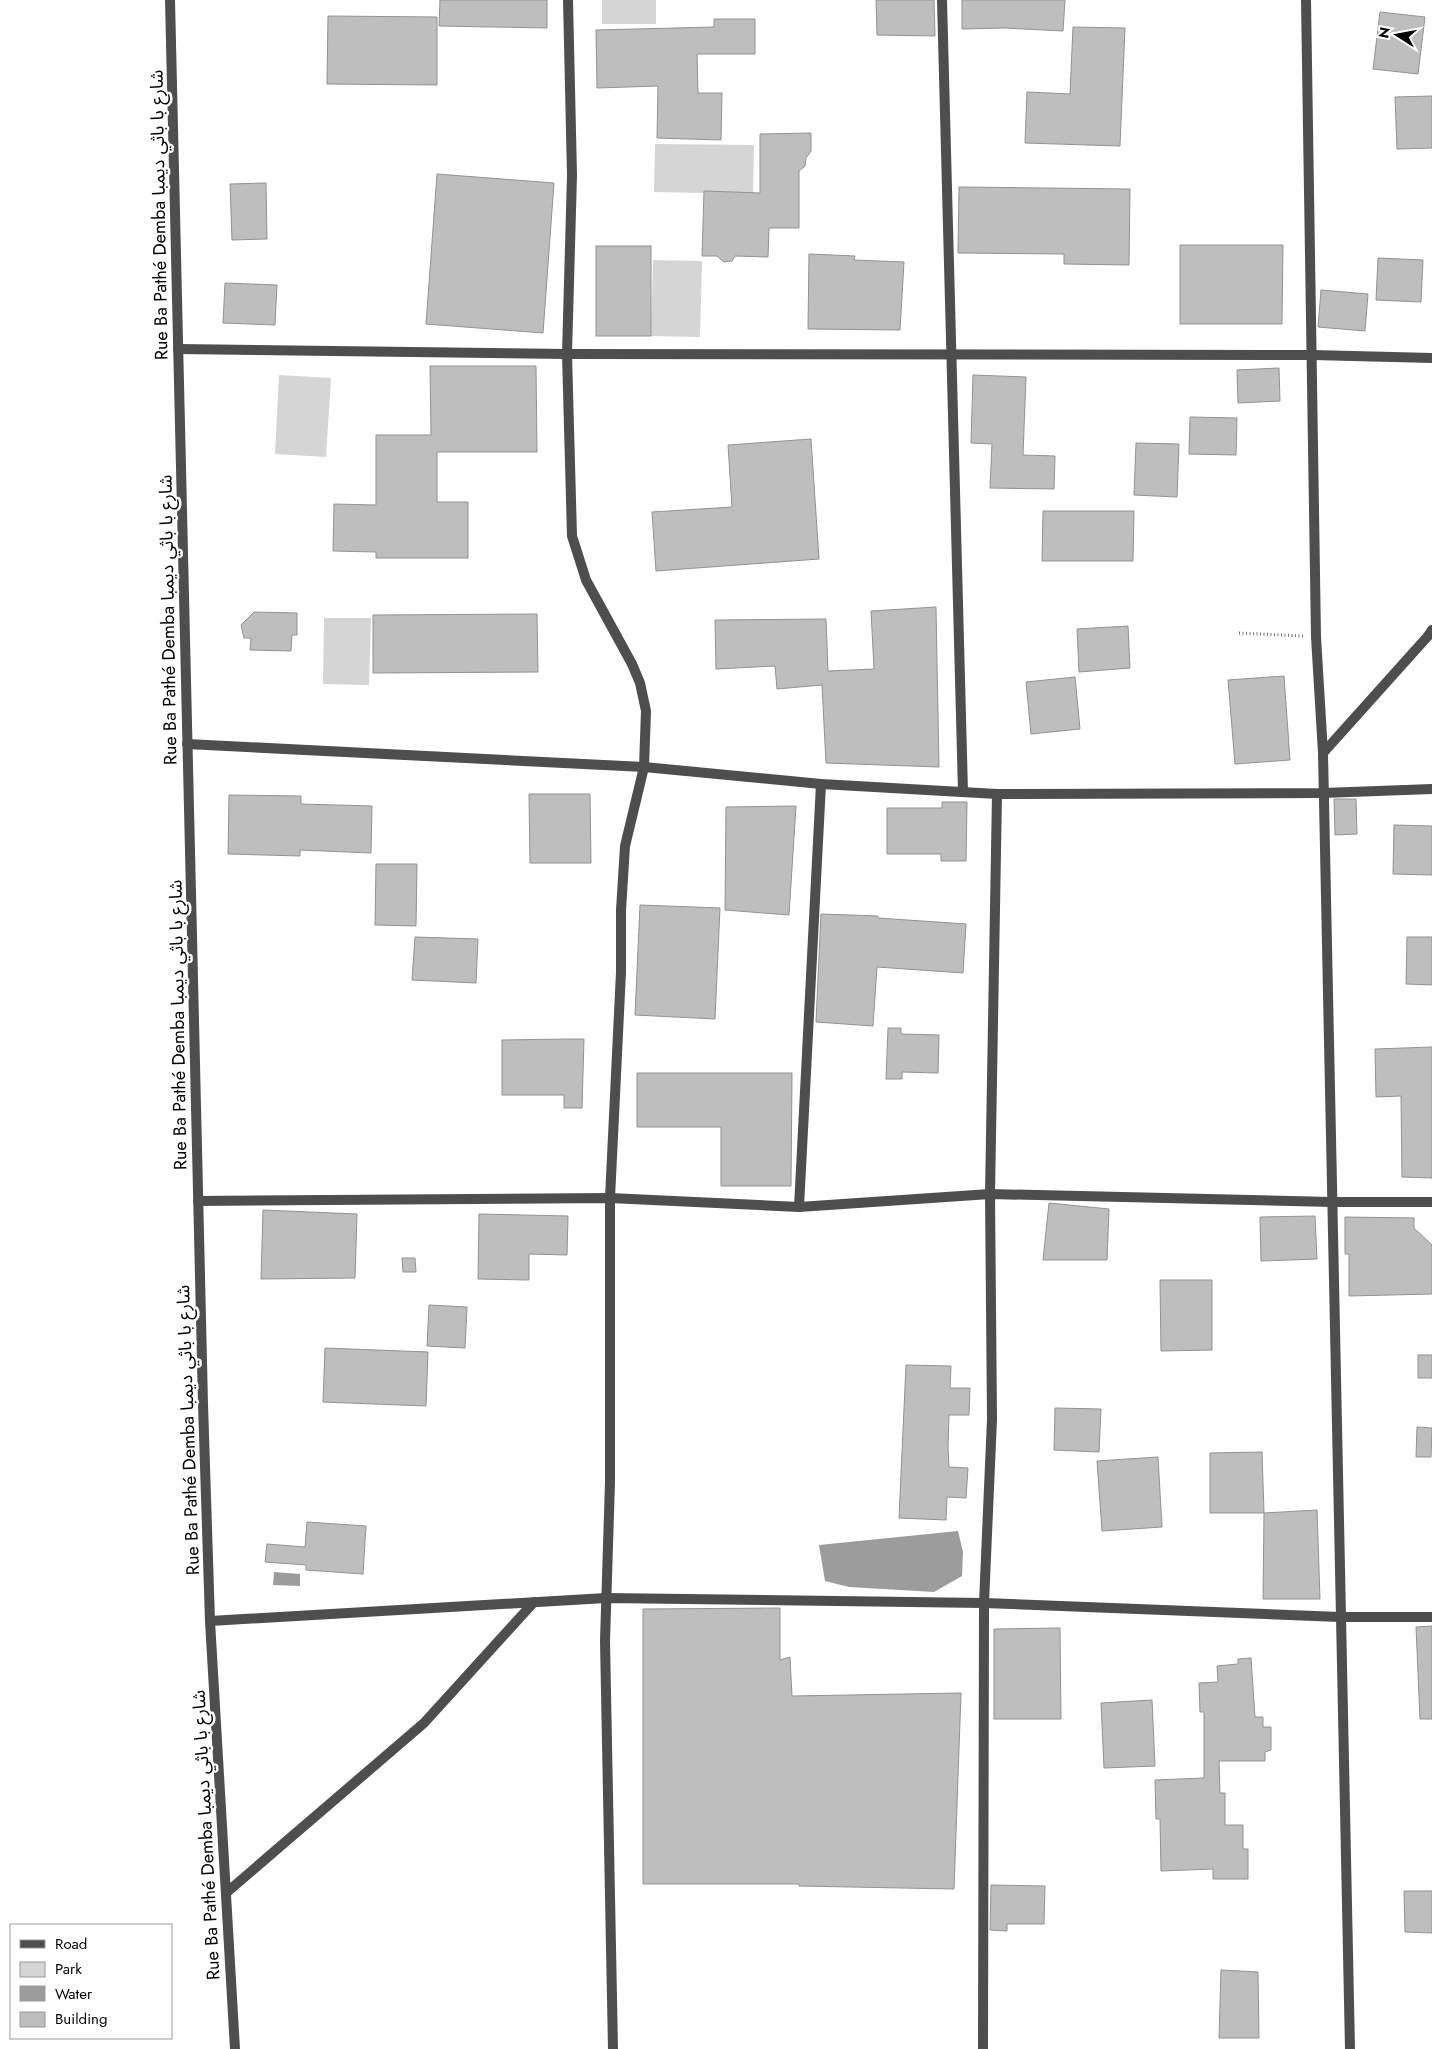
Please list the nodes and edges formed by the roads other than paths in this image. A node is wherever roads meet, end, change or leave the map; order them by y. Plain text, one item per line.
1 (170, 0) edge
2 (568, 0) edge
3 (942, 0) edge
4 (1306, 0) edge
5 (178, 349) junction
6 (568, 354) junction
7 (951, 355) junction
8 (1313, 355) junction
9 (1432, 358) edge
10 (1432, 630) edge
11 (187, 744) junction
12 (1323, 753) junction
13 (644, 767) junction
14 (821, 784) junction
15 (1432, 789) edge
16 (963, 792) junction
17 (1323, 793) junction
18 (998, 794) junction
19 (990, 1194) junction
20 (610, 1198) junction
21 (198, 1201) junction
22 (1332, 1202) junction
23 (1432, 1202) edge
24 (799, 1207) junction
25 (606, 1598) junction
26 (534, 1602) junction
27 (984, 1603) junction
28 (1340, 1617) junction
29 (1432, 1617) edge
30 (210, 1621) junction
31 (226, 1893) junction
32 (235, 2049) edge
33 (613, 2049) edge
34 (983, 2049) edge
35 (1350, 2049) edge

1 - 5 street, Rue Ba Pathé Demba شارع با باثي ديمبا
2 - 6 street
3 - 7 street
4 - 8 street
5 - 6 street
5 - 11 street, Rue Ba Pathé Demba شارع با باثي ديمبا
6 - 7 street
6 - 13 street
7 - 8 street
7 - 16 street
8 - 9 street
8 - 12 street
10 - 12 street
11 - 13 street
11 - 21 street, Rue Ba Pathé Demba شارع با باثي ديمبا
12 - 17 street
13 - 14 street
13 - 20 street
14 - 16 street
14 - 24 street
15 - 17 street
16 - 18 street
17 - 18 street
17 - 22 street
18 - 19 street
19 - 22 street
19 - 24 street
19 - 27 street
20 - 21 street
20 - 24 street
20 - 25 street
21 - 30 street, Rue Ba Pathé Demba شارع با باثي ديمبا
22 - 23 street
22 - 28 street
25 - 26 street
25 - 27 street
25 - 33 street
26 - 30 street
26 - 31 street
27 - 28 street
27 - 34 street
28 - 29 street
28 - 35 street
30 - 31 street, Rue Ba Pathé Demba شارع با باثي ديمبا
31 - 32 street, Rue Ba Pathé Demba شارع با باثي ديمبا

